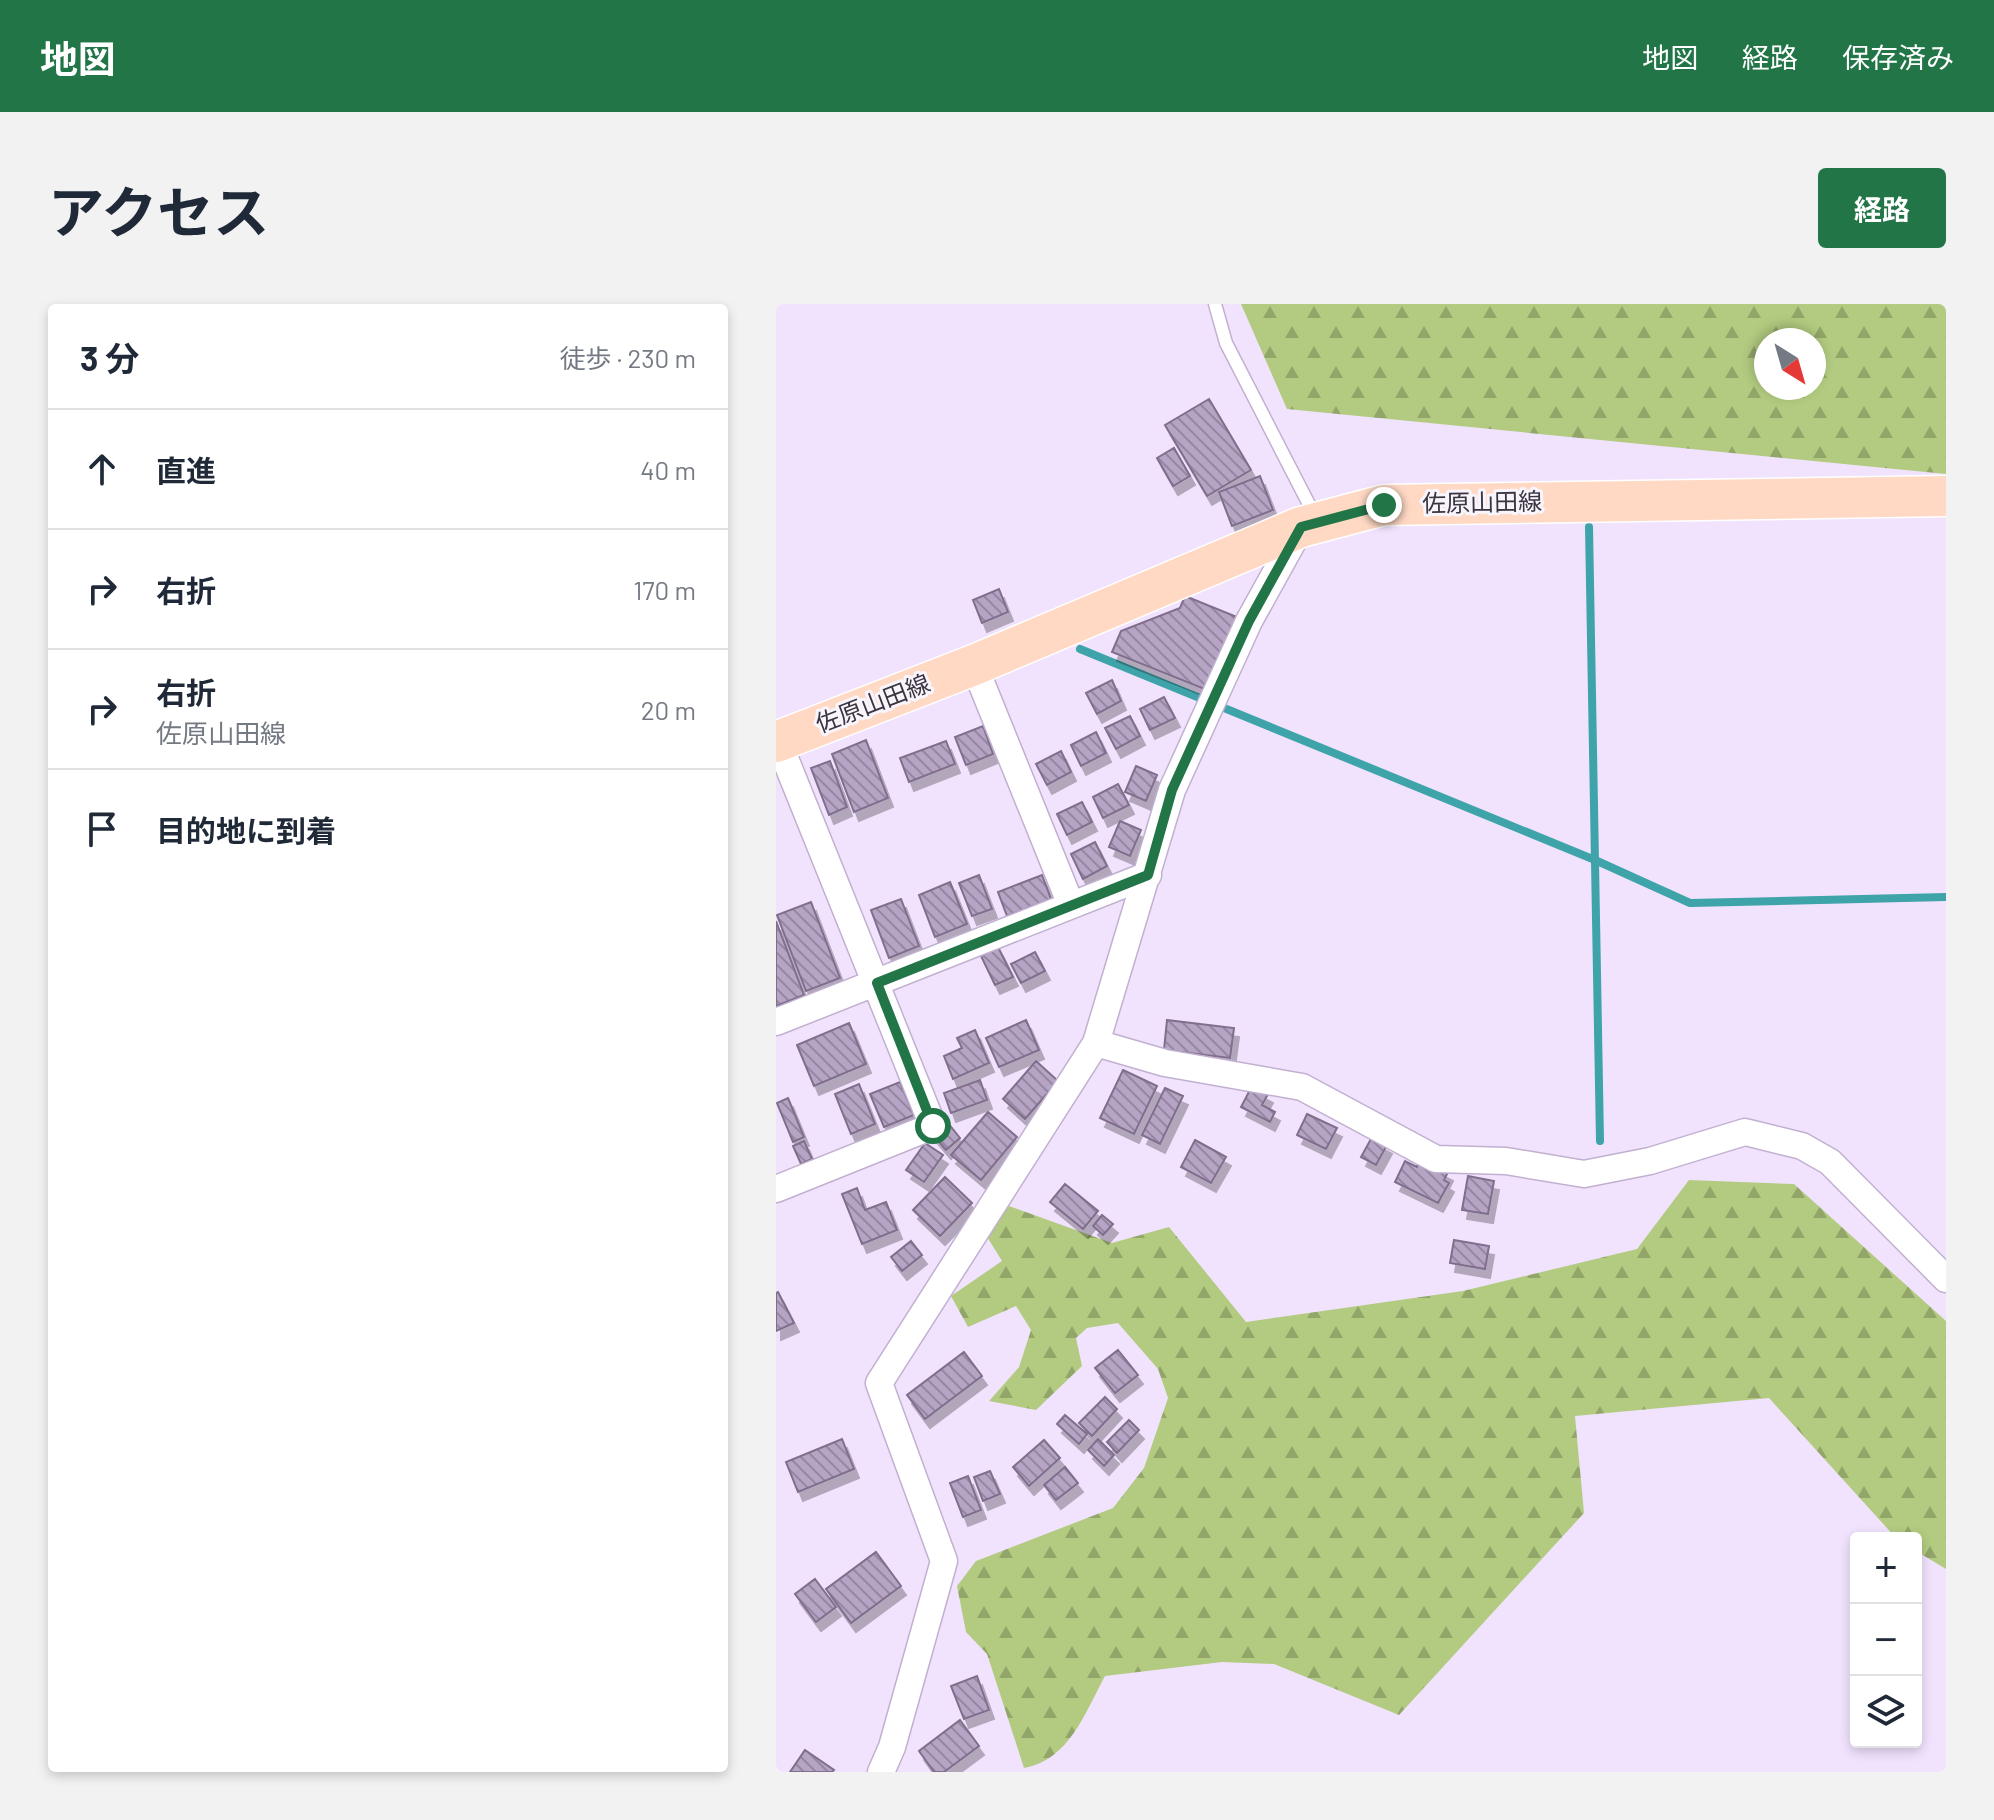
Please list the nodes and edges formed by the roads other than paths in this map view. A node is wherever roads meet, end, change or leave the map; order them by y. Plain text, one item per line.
1 (1215, 304) edge
2 (1946, 496) edge
3 (1310, 524) junction
4 (974, 665) junction
5 (777, 742) edge
6 (1148, 875) junction
7 (1071, 905) junction
8 (877, 983) junction
9 (776, 1022) edge
10 (1096, 1043) junction
11 (776, 1189) edge
12 (1946, 1279) edge
13 (881, 1772) edge

1 - 3 lane
2 - 3 main road, 佐原山田線
3 - 4 main road, 佐原山田線
3 - 6 street
4 - 5 main road, 佐原山田線
4 - 7 street
5 - 8 street
6 - 7 street
6 - 10 street
7 - 8 street
8 - 9 street
8 - 11 street
10 - 12 street
10 - 13 street

